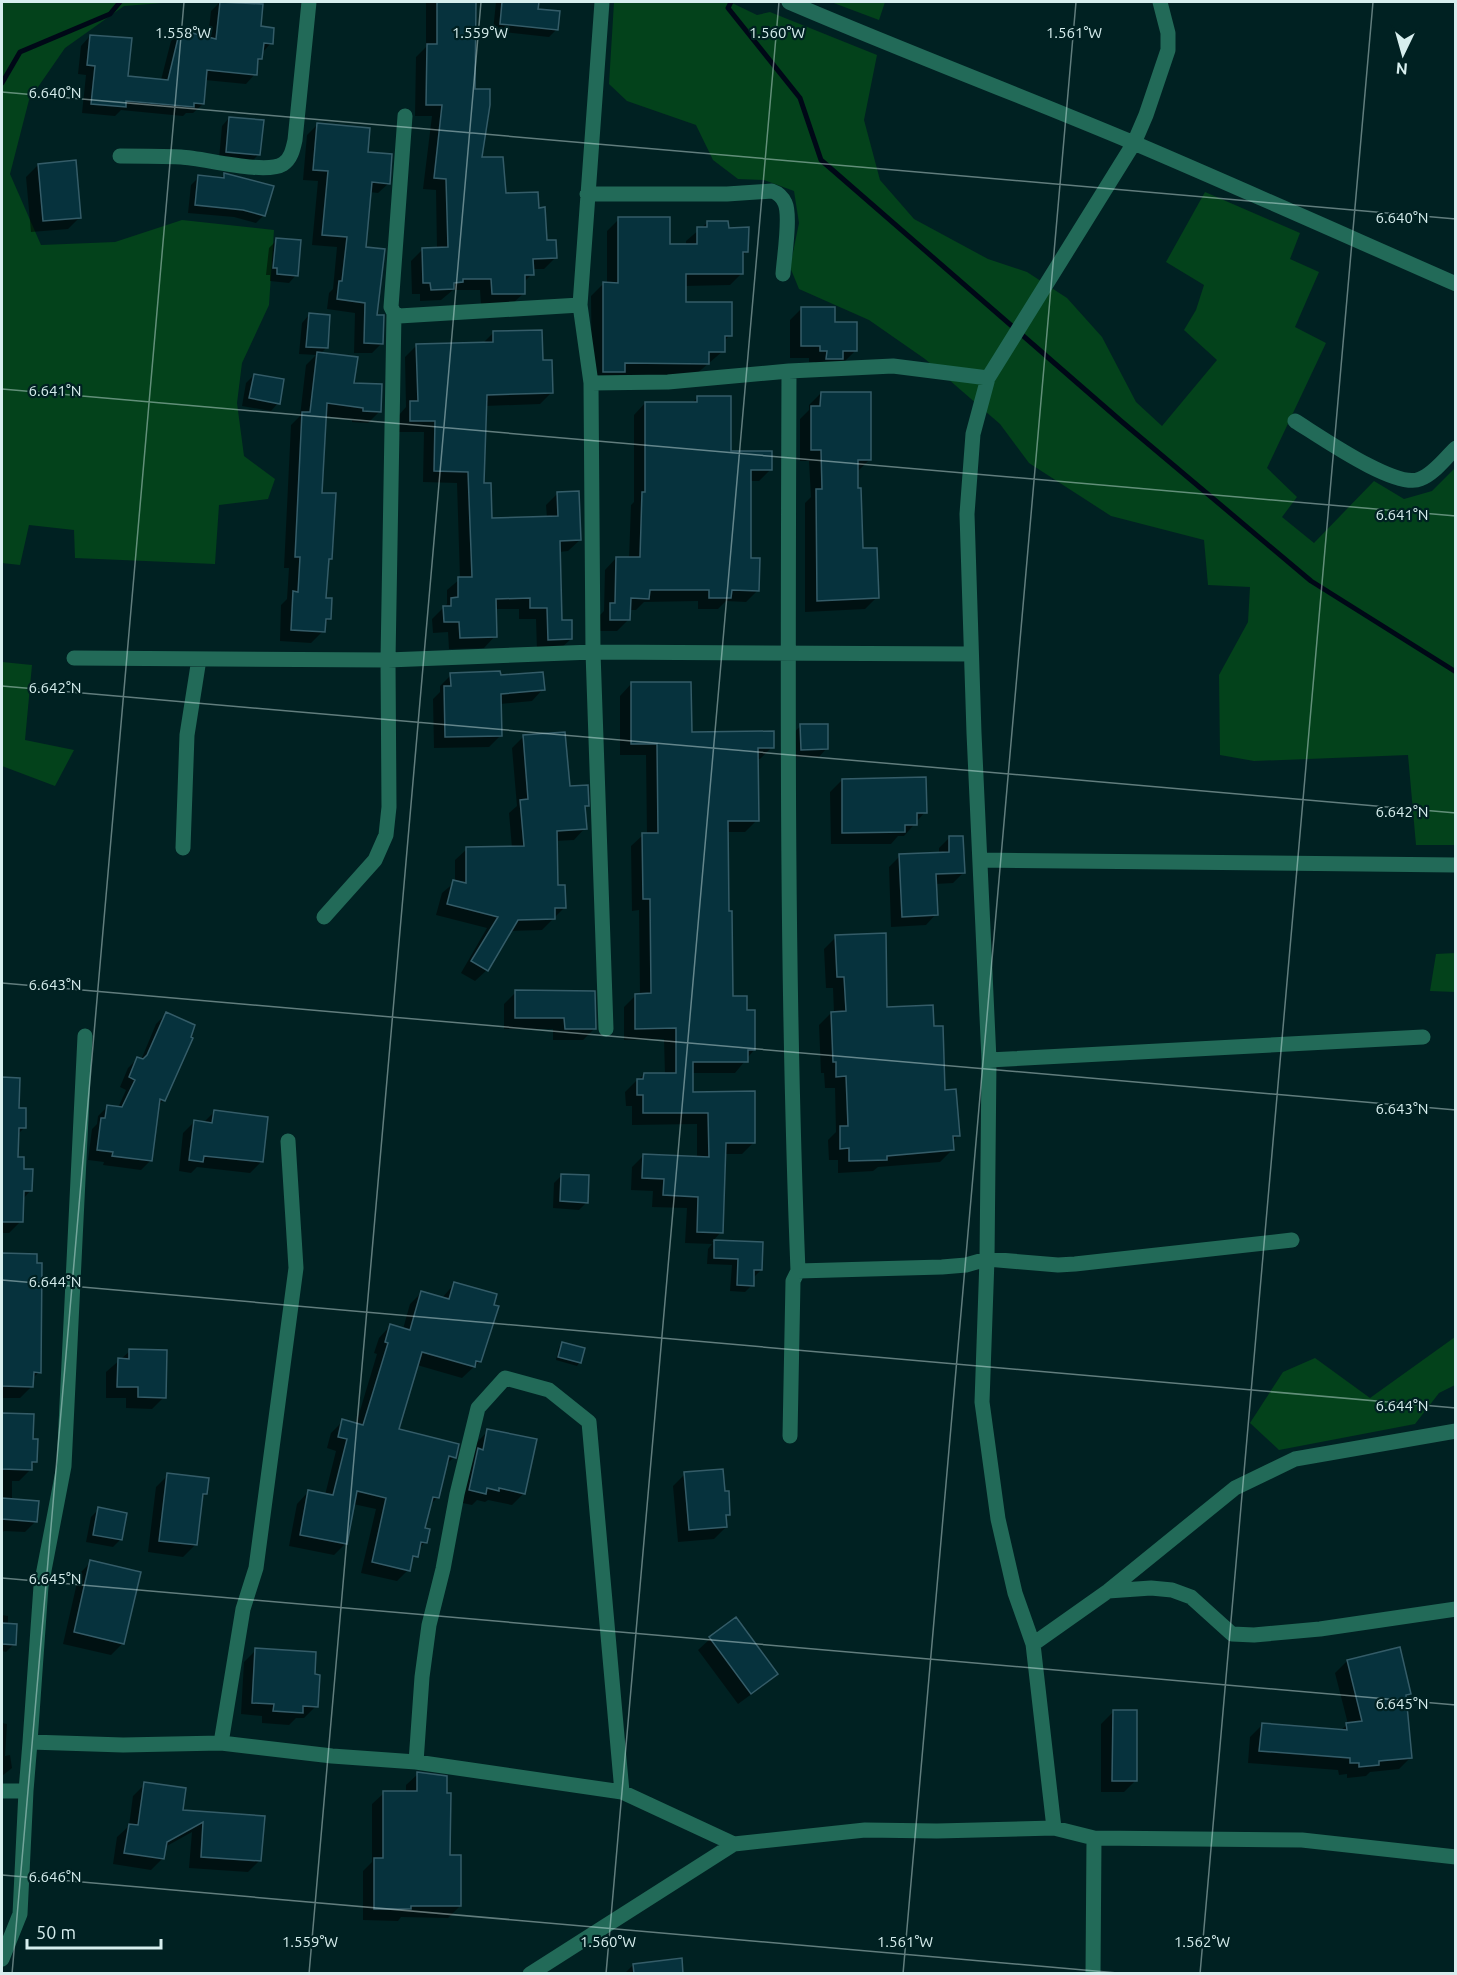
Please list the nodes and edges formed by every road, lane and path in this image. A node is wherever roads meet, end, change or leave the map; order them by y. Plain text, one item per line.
1 (309, 2) edge
2 (602, 2) edge
3 (789, 2) edge
4 (1160, 2) edge
5 (405, 116) dead end
6 (1134, 143) junction
7 (120, 156) dead end
8 (587, 194) junction
9 (783, 274) dead end
10 (1455, 284) edge
11 (580, 305) junction
12 (394, 313) junction
13 (789, 371) junction
14 (988, 378) junction
15 (591, 383) junction
16 (1295, 421) dead end
17 (1455, 448) edge
18 (593, 652) junction
19 (788, 652) junction
20 (971, 654) junction
21 (74, 658) dead end
22 (199, 659) junction
23 (388, 660) junction
24 (183, 848) dead end
25 (980, 860) junction
26 (1455, 865) edge
27 (324, 917) dead end
28 (606, 1029) dead end
29 (86, 1036) dead end
30 (1423, 1037) dead end
31 (989, 1060) junction
32 (288, 1141) dead end
33 (1292, 1240) dead end
34 (987, 1259) junction
35 (798, 1271) junction
36 (1455, 1431) edge
37 (790, 1436) dead end
38 (1108, 1591) junction
39 (1455, 1609) edge
40 (1033, 1644) junction
41 (30, 1742) junction
42 (221, 1743) junction
43 (416, 1762) junction
44 (2, 1791) edge
45 (26, 1791) junction
46 (622, 1792) junction
47 (1054, 1828) junction
48 (1094, 1838) junction
49 (734, 1844) junction
50 (1455, 1857) edge
51 (2, 1959) edge
52 (530, 1974) edge
53 (1093, 1974) edge

1 - 7 street
2 - 8 street
3 - 6 street
4 - 6 street
5 - 12 street
6 - 10 street
6 - 14 street
8 - 9 street
8 - 11 street
11 - 12 street
11 - 15 street
12 - 23 street
13 - 14 street
13 - 15 street
13 - 19 street
14 - 20 street
15 - 18 street
16 - 17 street
18 - 19 street
18 - 23 street
18 - 28 street
19 - 20 street
19 - 35 street
20 - 25 street
21 - 22 street
22 - 23 street
22 - 24 street
23 - 27 street
25 - 26 street
25 - 31 street
29 - 41 street
30 - 31 street
31 - 34 street
32 - 42 street
33 - 34 street
34 - 35 street
34 - 40 street
35 - 37 street
36 - 38 street
38 - 39 street
38 - 40 street
40 - 47 street
41 - 42 street
41 - 45 street
42 - 43 street
43 - 46 street
43 - 46 street
44 - 45 street
45 - 51 street
46 - 49 street
47 - 48 street
47 - 49 street
48 - 50 street
48 - 53 street
49 - 52 street

